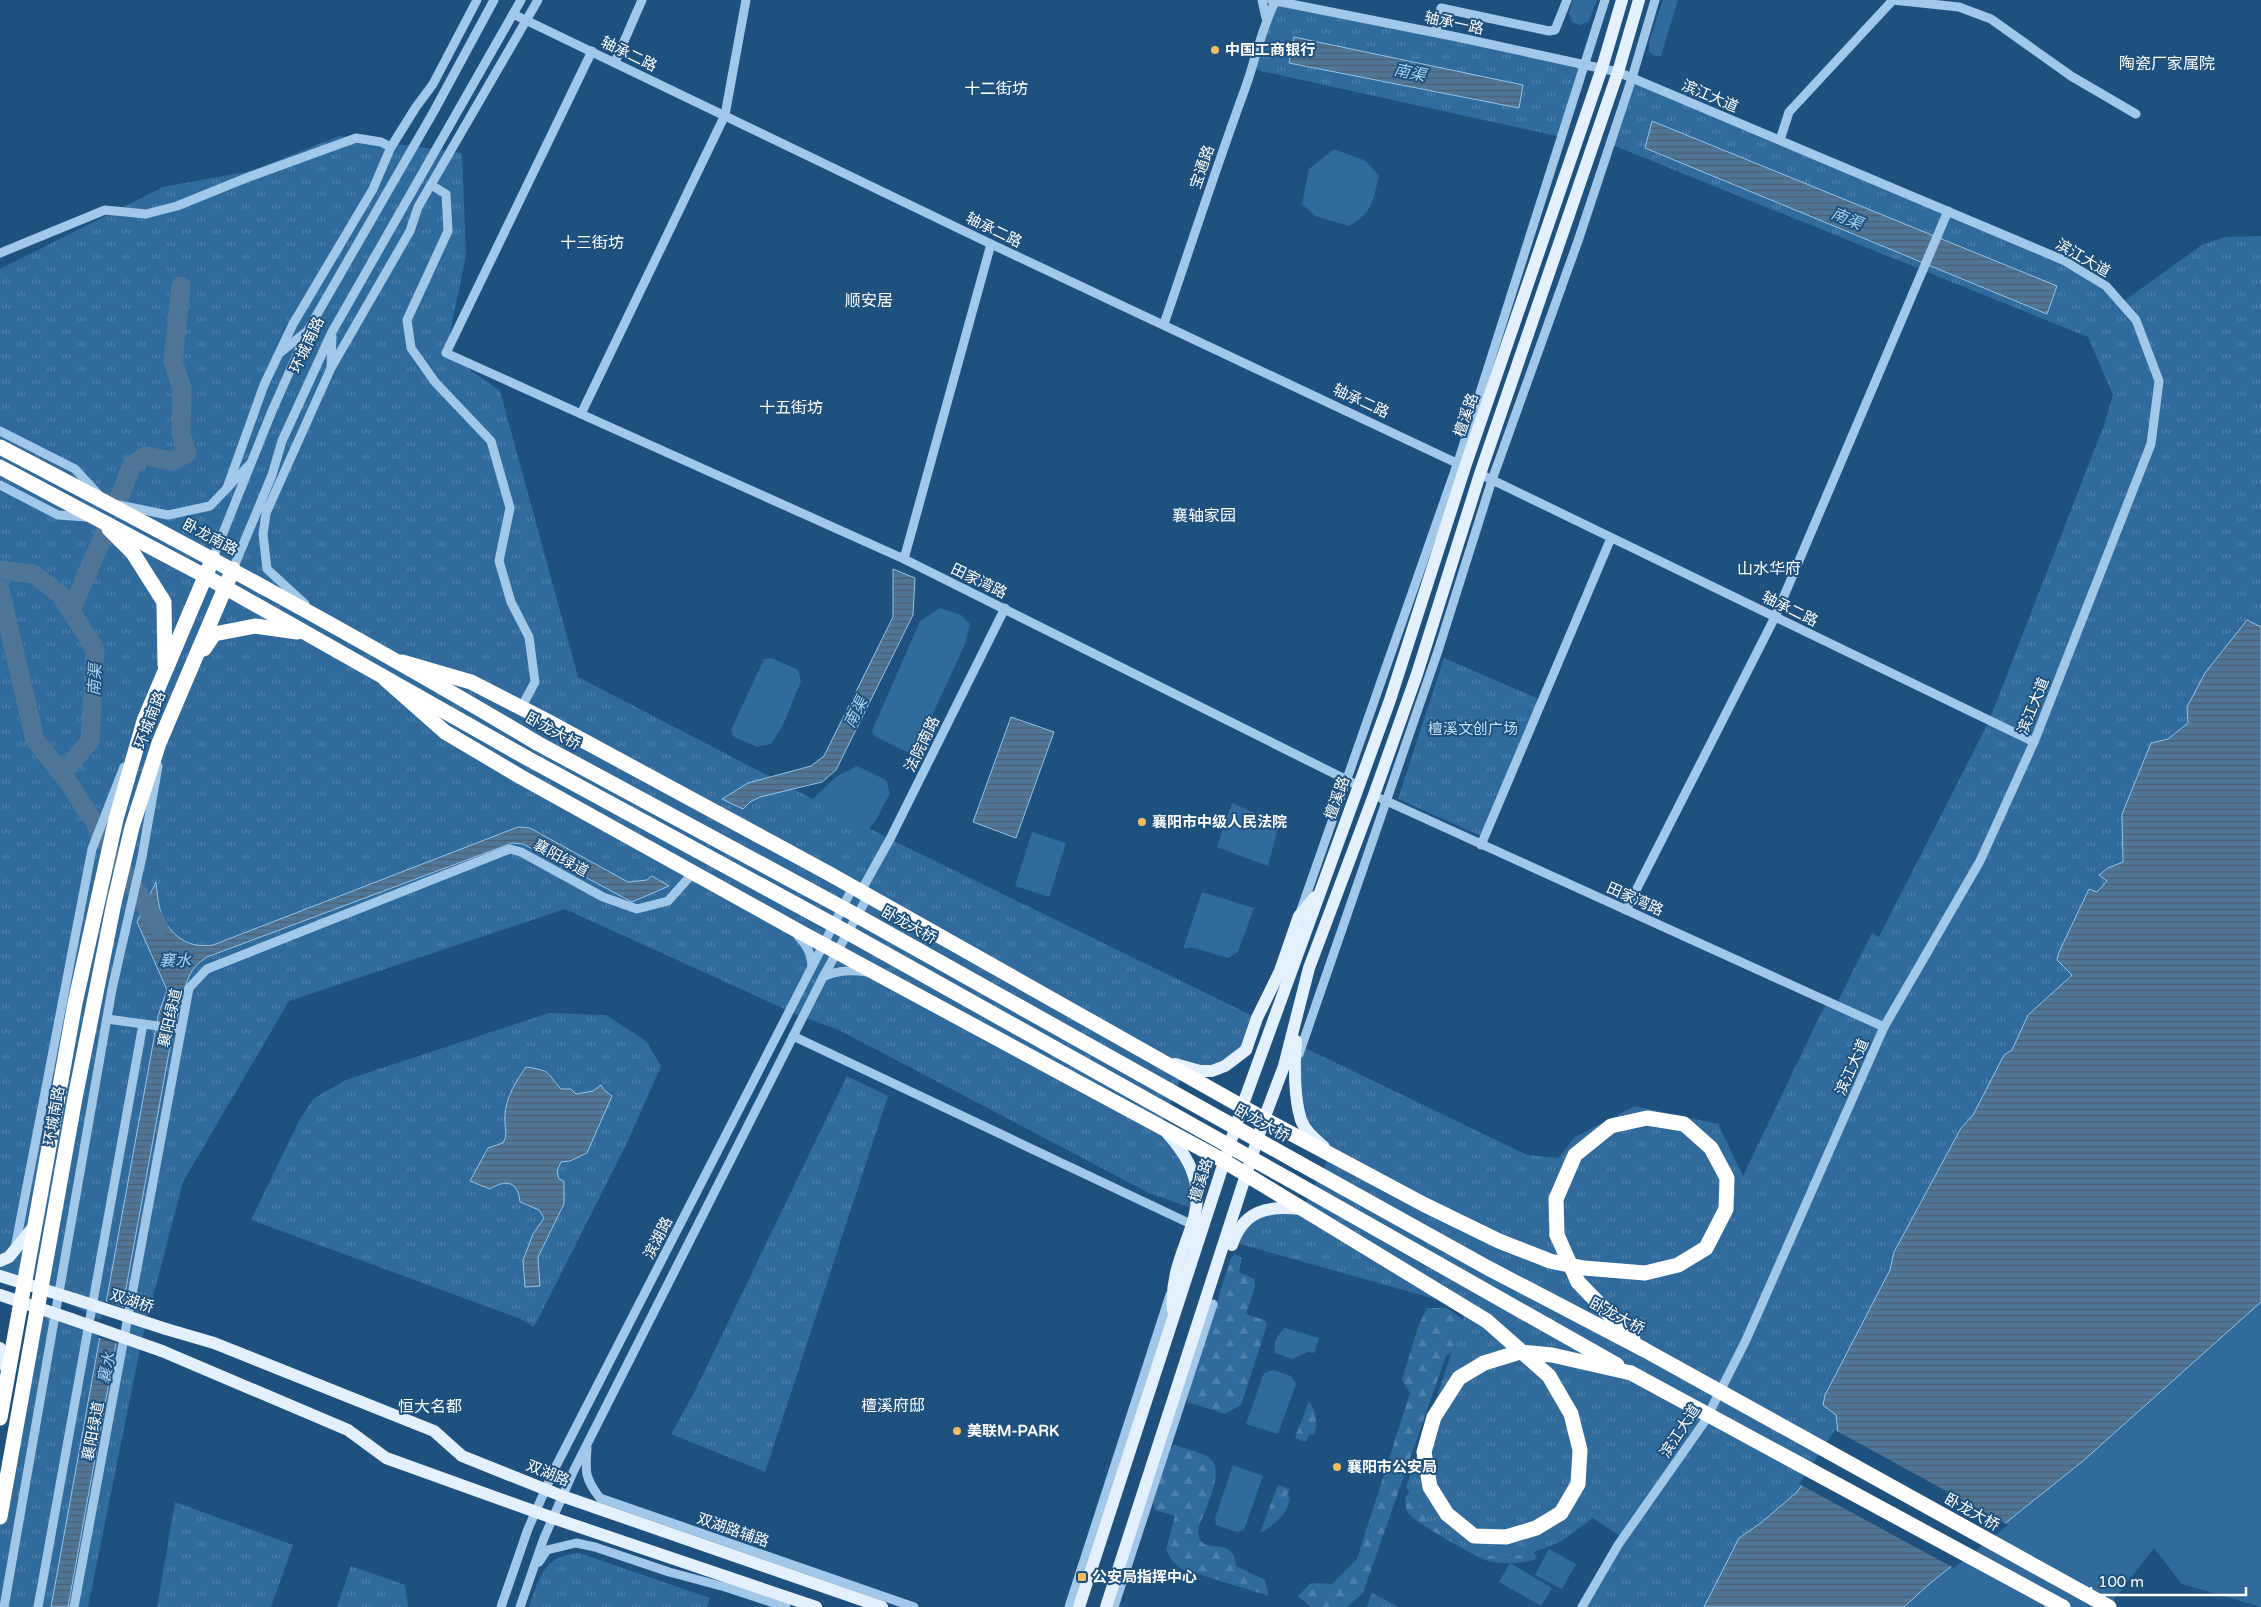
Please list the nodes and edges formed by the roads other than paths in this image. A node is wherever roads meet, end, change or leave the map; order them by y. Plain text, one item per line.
1 (477, 0) edge
2 (521, 0) edge
3 (538, 0) edge
4 (642, 0) edge
5 (746, 0) edge
6 (1262, 0) edge
7 (1275, 0) edge
8 (1567, 0) edge
9 (1605, 0) edge
10 (1622, 0) edge
11 (1639, 0) edge
12 (1655, 0) edge
13 (491, 1) edge
14 (513, 14) junction
15 (1266, 18) junction
16 (527, 20) junction
17 (1436, 32) junction
18 (592, 51) junction
19 (615, 62) junction
20 (1584, 66) junction
21 (1602, 68) junction
22 (1618, 72) junction
23 (1632, 78) junction
24 (2136, 114) dead end
25 (725, 115) junction
26 (1780, 140) junction
27 (391, 147) junction
28 (431, 185) junction
29 (1947, 214) junction
30 (992, 244) junction
31 (0, 253) edge
32 (1164, 324) junction
33 (308, 330) junction
34 (332, 332) junction
35 (278, 355) junction
36 (331, 368) junction
37 (582, 414) junction
38 (0, 431) edge
39 (0, 447) edge
40 (254, 459) junction
41 (1461, 464) junction
42 (0, 467) edge
43 (1480, 474) junction
44 (272, 475) junction
45 (1492, 480) junction
46 (0, 485) edge
47 (227, 488) junction
48 (105, 502) junction
49 (266, 513) junction
50 (97, 518) junction
51 (1611, 538) junction
52 (213, 558) junction
53 (904, 559) junction
54 (233, 569) junction
55 (205, 576) junction
56 (225, 587) junction
57 (1005, 608) junction
58 (318, 616) junction
59 (1775, 617) junction
60 (306, 633) junction
61 (402, 662) junction
62 (165, 670) junction
63 (186, 675) junction
64 (385, 679) junction
65 (521, 708) junction
66 (164, 729) junction
67 (2034, 742) junction
68 (1347, 780) junction
69 (1359, 786) junction
70 (1380, 798) junction
71 (109, 818) junction
72 (1481, 845) junction
73 (693, 873) junction
74 (861, 891) junction
75 (1320, 891) junction
76 (1626, 910) junction
77 (1299, 916) junction
78 (790, 926) junction
79 (830, 948) junction
80 (812, 968) junction
81 (876, 973) junction
82 (823, 977) junction
83 (1306, 979) junction
84 (107, 1019) junction
85 (146, 1024) junction
86 (1884, 1027) junction
87 (180, 1029) junction
88 (793, 1036) junction
89 (1152, 1056) junction
90 (1294, 1071) junction
91 (1242, 1107) junction
92 (1264, 1119) junction
93 (1161, 1126) junction
94 (1331, 1154) junction
95 (1224, 1161) junction
96 (1247, 1174) junction
97 (1302, 1209) junction
98 (35, 1225) junction
99 (1197, 1227) junction
100 (14, 1251) junction
101 (0, 1260) edge
102 (0, 1276) edge
103 (24, 1283) junction
104 (41, 1288) junction
105 (1172, 1290) junction
106 (59, 1294) junction
107 (0, 1296) edge
108 (21, 1303) junction
109 (1213, 1304) junction
110 (37, 1308) junction
111 (56, 1314) junction
112 (1174, 1315) junction
113 (1198, 1325) junction
114 (214, 1343) joint
115 (0, 1348) edge
116 (1643, 1349) junction
117 (1631, 1373) junction
118 (8, 1375) junction
119 (0, 1418) edge
120 (587, 1443) junction
121 (546, 1489) junction
122 (562, 1496) junction
123 (536, 1512) junction
124 (0, 1517) edge
125 (553, 1518) junction
126 (534, 1568) junction
127 (4, 1607) edge
128 (38, 1607) edge
129 (74, 1607) edge
130 (501, 1607) edge
131 (520, 1607) edge
132 (786, 1607) edge
133 (816, 1607) edge
134 (882, 1607) edge
135 (914, 1607) edge
136 (1069, 1607) edge
137 (1079, 1607) edge
138 (1106, 1607) edge
139 (1114, 1607) edge
140 (1582, 1607) edge
141 (2063, 1607) edge
142 (2109, 1607) edge

1 - 27 street
2 - 14 street, 环城南路
3 - 16 street
4 - 19 street
5 - 25 street
6 - 15 street, 宝通路
7 - 15 street, 宝通路
7 - 17 street, 轴承一路
8 - 17 street
9 - 20 street
10 - 21 main road, 檀溪路
11 - 22 main road
12 - 23 street
13 - 33 street, 环城南路
14 - 16 street, 轴承二路
14 - 34 street, 环城南路
15 - 32 street, 宝通路
16 - 18 street, 轴承二路
16 - 28 street
17 - 20 street, 轴承一路
18 - 19 street, 轴承二路
18 - 37 street, 田家湾路
19 - 25 street, 轴承二路
20 - 21 street, 轴承一路
20 - 41 street
21 - 22 street, 滨江大道
21 - 41 main road, 檀溪路
22 - 23 street, 滨江大道
22 - 43 main road
23 - 26 street, 滨江大道
23 - 45 street
24 - 26 street
25 - 30 street, 轴承二路
25 - 37 street
26 - 29 street, 滨江大道
27 - 31 street
27 - 35 street
28 - 36 street
28 - 65 street
29 - 59 street
29 - 67 street, 滨江大道
30 - 32 street, 轴承二路
30 - 53 street
32 - 41 street, 轴承二路
33 - 35 street
33 - 40 street, 环城南路
34 - 36 street
34 - 44 street, 环城南路
35 - 47 street
36 - 49 street
37 - 53 street, 田家湾路
38 - 48 street
39 - 48 highway, 卧龙南路
40 - 47 street
40 - 52 street, 环城南路
41 - 68 street
41 - 69 main road, 檀溪路
42 - 50 highway
43 - 45 street, 轴承二路
43 - 70 main road
44 - 49 street
44 - 54 street, 环城南路
45 - 51 street, 轴承二路
45 - 70 street
46 - 50 street
47 - 48 street
48 - 52 highway, 卧龙南路
49 - 58 street
50 - 55 highway
50 - 62 highway
51 - 59 street, 轴承二路
51 - 72 street
52 - 54 highway, 卧龙南路
52 - 55 highway, 环城南路
53 - 57 street, 田家湾路
54 - 56 highway, 环城南路
54 - 58 highway, 卧龙南路
55 - 56 highway
55 - 62 highway, 环城南路
56 - 60 highway
56 - 63 highway, 环城南路
57 - 68 street, 田家湾路
57 - 74 street, 法院南路
58 - 61 highway, 卧龙南路
59 - 67 street, 轴承二路
59 - 76 street
60 - 63 highway
60 - 64 highway
61 - 65 highway
61 - 116 highway, 卧龙大桥, bridge
62 - 71 highway, 环城南路
63 - 66 highway, 环城南路
64 - 73 highway
64 - 117 highway, bridge
65 - 74 highway
66 - 84 street
66 - 104 highway, 环城南路
67 - 86 street, 滨江大道
68 - 69 street, 田家湾路
68 - 77 street
69 - 75 main road, 檀溪路
70 - 72 street, 田家湾路
70 - 83 main road
70 - 90 street
71 - 98 highway, 环城南路
71 - 100 street
72 - 76 street, 田家湾路
73 - 78 highway
73 - 87 street, 襄阳绿道
74 - 79 street, 滨湖路
74 - 79 street, 滨湖路
74 - 89 highway
75 - 77 main road
75 - 91 main road, 檀溪路
76 - 86 street, 田家湾路
77 - 89 main road
78 - 79 highway
78 - 80 street
79 - 80 street, 滨湖路
79 - 81 highway
79 - 82 street, 滨湖路
80 - 121 street, 滨湖路
81 - 82 street
81 - 93 highway
82 - 88 street, 滨湖路
83 - 90 main road
83 - 92 main road
84 - 85 street
84 - 106 street
85 - 87 street
85 - 128 street, 襄阳绿道
86 - 140 street, 滨江大道
87 - 129 street, 襄阳绿道
88 - 99 street
88 - 120 street, 滨湖路
89 - 91 highway
90 - 94 main road
91 - 92 highway
91 - 95 main road, 檀溪路
92 - 94 highway
92 - 96 main road
93 - 95 highway
93 - 99 main road
94 - 116 highway, bridge
95 - 96 highway
95 - 99 main road, 檀溪路
96 - 97 highway
96 - 113 main road
97 - 109 main road
97 - 117 highway
98 - 100 main road
98 - 103 highway, 环城南路
99 - 105 main road
99 - 112 main road, 檀溪路
100 - 101 main road
102 - 103 main road
103 - 104 main road
103 - 108 highway, 环城南路
104 - 106 main road, 双湖桥
104 - 110 highway, 环城南路
105 - 112 main road
105 - 136 street
106 - 111 street
106 - 114 main road, 双湖桥, bridge
107 - 108 main road
108 - 110 main road
108 - 118 highway, 环城南路
109 - 113 main road
109 - 139 street
110 - 111 main road
110 - 124 highway, 环城南路
111 - 123 main road, bridge
111 - 127 street
112 - 137 main road, 檀溪路
113 - 138 main road
114 - 121 main road, 双湖路
115 - 118 main road
116 - 142 highway, 卧龙大桥, bridge
117 - 141 highway, bridge
118 - 119 highway, 环城南路
120 - 122 street, 滨湖路
120 - 135 street, 双湖路辅路
121 - 122 main road, 双湖路
121 - 123 street, 滨湖路
122 - 125 street, 滨湖路
122 - 134 main road, 双湖路
123 - 125 main road
123 - 130 street, 滨湖路
125 - 126 street, 滨湖路
125 - 133 main road
126 - 131 street, 滨湖路
126 - 132 street

